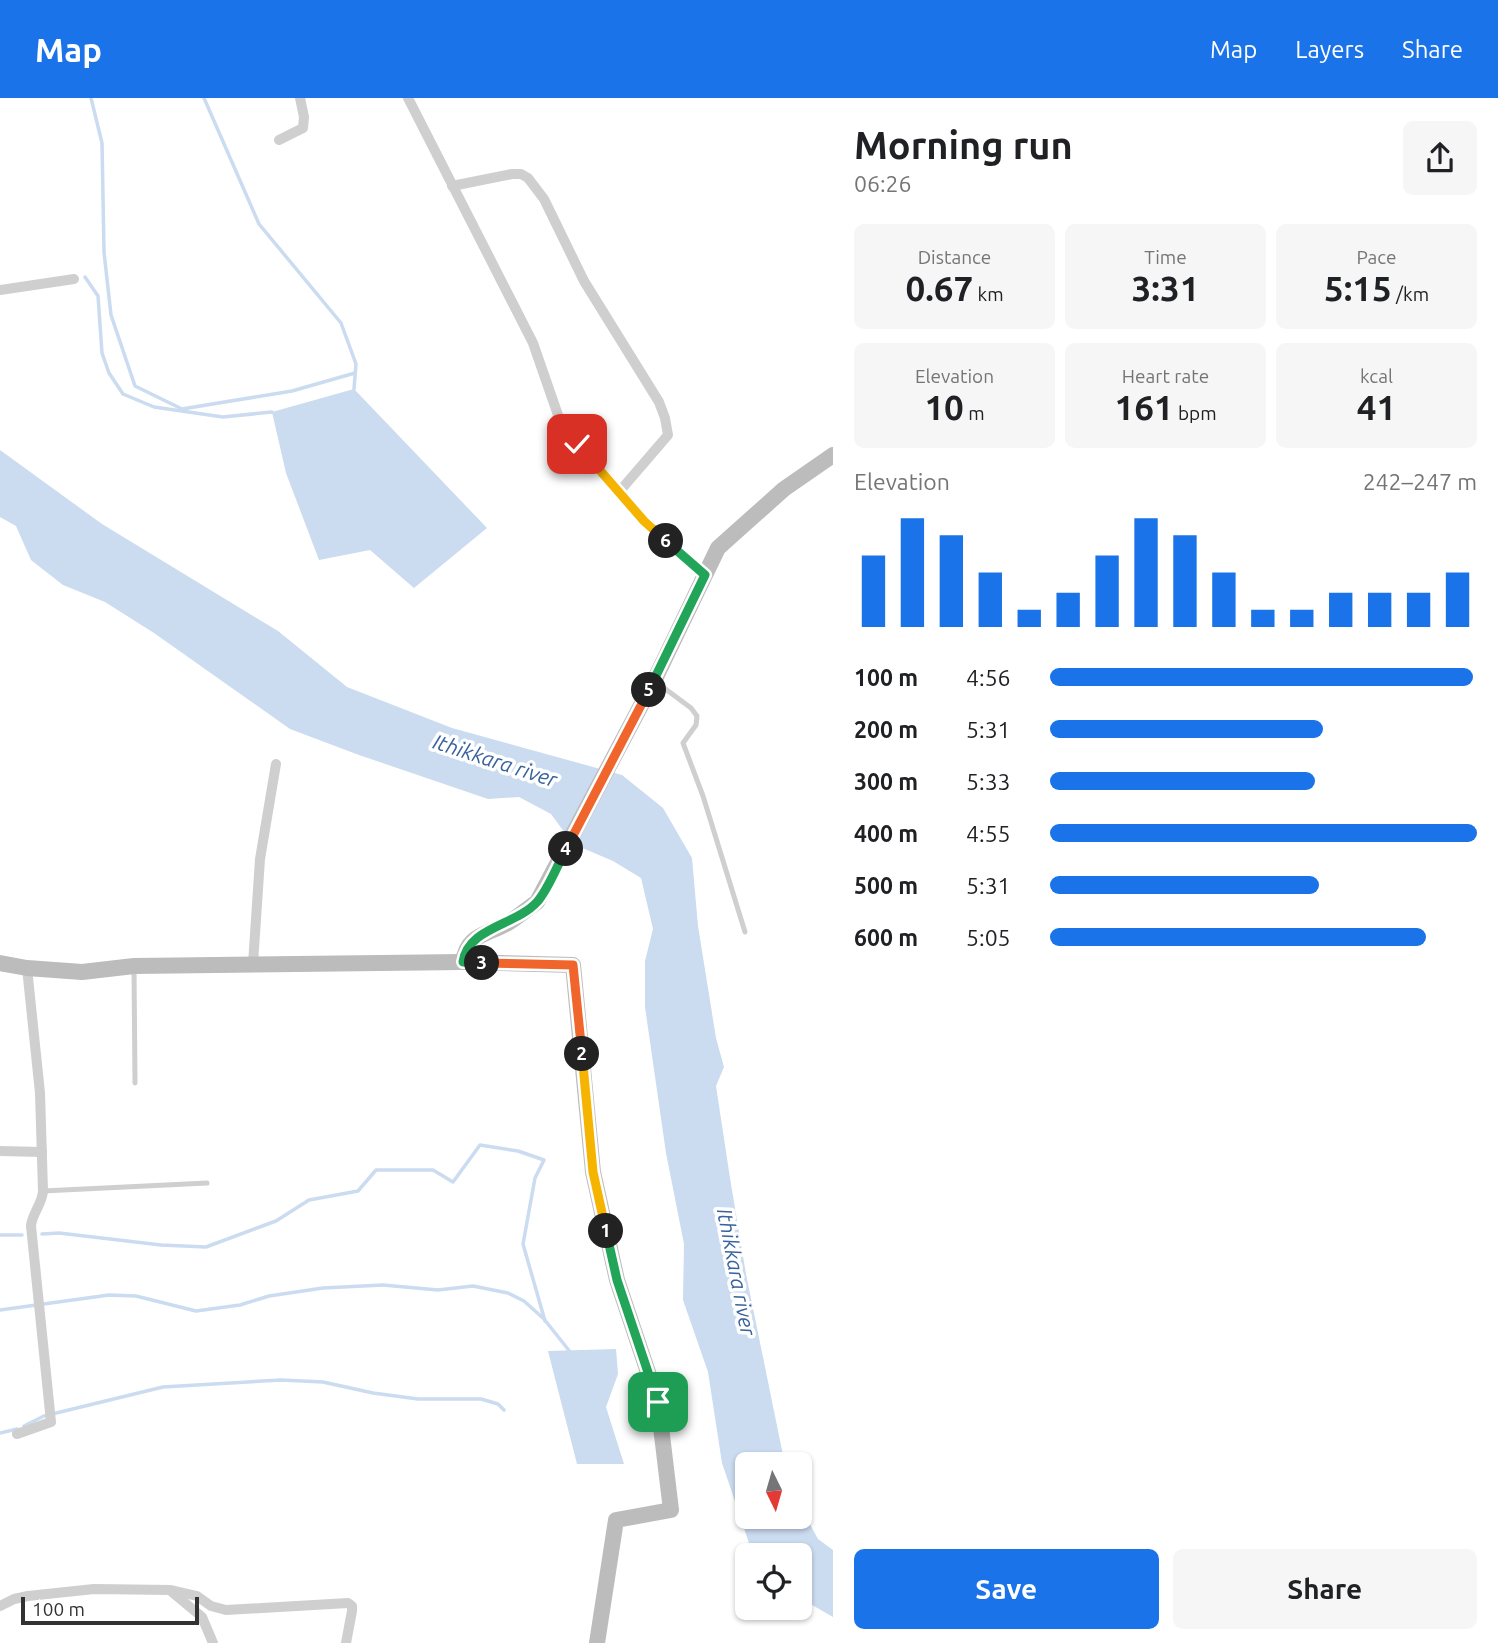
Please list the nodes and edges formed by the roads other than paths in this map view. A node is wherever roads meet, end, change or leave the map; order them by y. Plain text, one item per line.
1 (300, 98) edge
2 (408, 98) edge
3 (278, 140) dead end
4 (452, 186) junction
5 (74, 279) dead end
6 (0, 290) edge
7 (833, 455) edge
8 (619, 492) junction
9 (705, 575) junction
10 (654, 681) junction
11 (276, 764) dead end
12 (745, 932) dead end
13 (463, 962) junction
14 (0, 963) edge
15 (253, 964) junction
16 (134, 966) junction
17 (27, 968) junction
18 (135, 1083) dead end
19 (0, 1151) edge
20 (41, 1153) junction
21 (206, 1183) dead end
22 (43, 1191) junction
23 (16, 1434) dead end
24 (171, 1590) junction
25 (0, 1606) edge
26 (213, 1643) edge
27 (346, 1643) edge
28 (597, 1643) edge

1 - 3 street
2 - 4 street
4 - 8 street
4 - 8 street
5 - 6 street
7 - 9 street
8 - 9 street
9 - 10 street
10 - 12 lane
10 - 13 street
11 - 15 street
13 - 15 street
13 - 28 street
14 - 17 street
15 - 16 street
16 - 17 street
16 - 18 lane
17 - 20 street
19 - 20 street
20 - 22 street
21 - 22 lane
22 - 23 street
24 - 25 street
24 - 26 street
24 - 27 street

